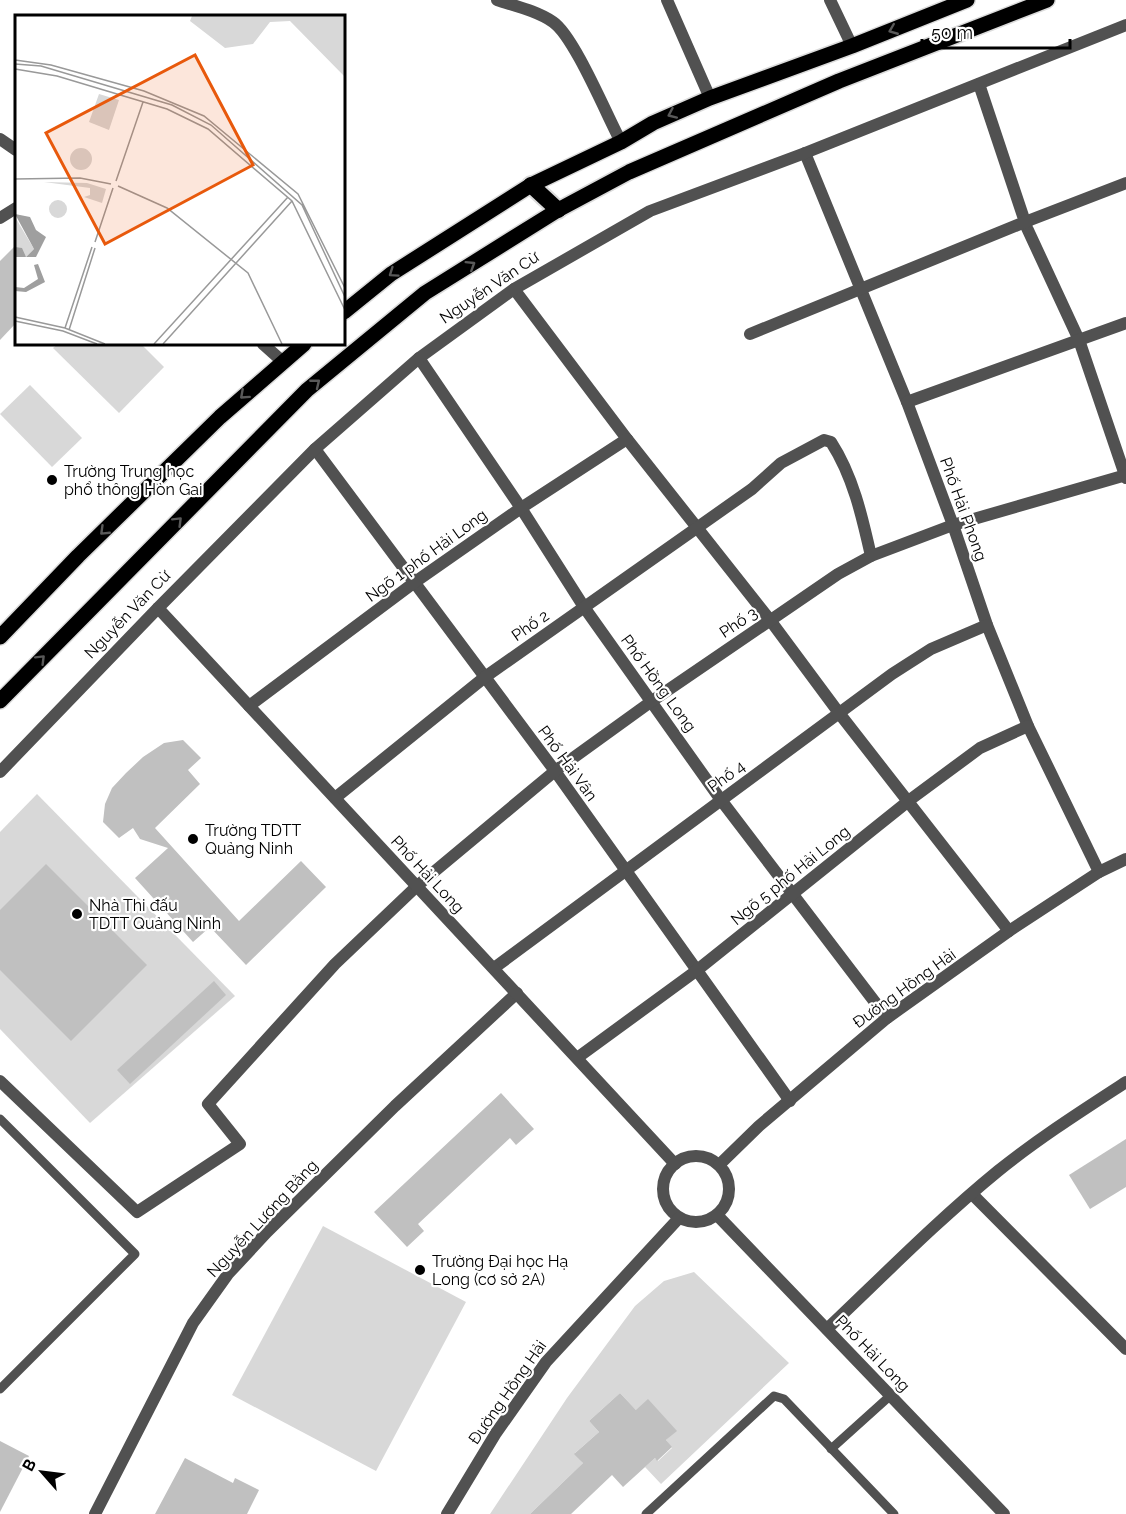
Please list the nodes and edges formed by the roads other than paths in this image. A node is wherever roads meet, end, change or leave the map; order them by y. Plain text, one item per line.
1 (497, 0) edge
2 (667, 0) edge
3 (830, 0) edge
4 (967, 0) edge
5 (1047, 0) edge
6 (1126, 26) edge
7 (852, 46) junction
8 (979, 84) junction
9 (710, 98) junction
10 (0, 139) edge
11 (621, 142) junction
12 (15, 149) edge
13 (805, 153) junction
14 (1126, 183) edge
15 (531, 185) junction
16 (15, 209) edge
17 (558, 210) junction
18 (0, 218) edge
19 (1025, 222) junction
20 (514, 289) junction
21 (861, 289) junction
22 (345, 311) edge
23 (1126, 323) edge
24 (750, 334) dead end
25 (1078, 340) junction
26 (264, 345) edge
27 (303, 345) edge
28 (419, 358) junction
29 (282, 361) junction
30 (907, 402) junction
31 (627, 439) junction
32 (315, 449) junction
33 (1126, 476) edge
34 (521, 508) junction
35 (953, 525) junction
36 (698, 528) junction
37 (871, 556) junction
38 (415, 582) junction
39 (584, 607) junction
40 (158, 608) junction
41 (770, 620) junction
42 (987, 625) junction
43 (0, 637) edge
44 (485, 677) junction
45 (0, 701) edge
46 (652, 701) junction
47 (249, 706) junction
48 (839, 713) junction
49 (1028, 726) junction
50 (1, 769) edge
51 (555, 771) junction
52 (335, 798) junction
53 (721, 800) junction
54 (908, 802) junction
55 (1126, 859) edge
56 (625, 870) junction
57 (1099, 872) junction
58 (417, 886) junction
59 (794, 894) junction
60 (1009, 931) junction
61 (494, 969) junction
62 (696, 971) junction
63 (516, 993) junction
64 (886, 1018) junction
65 (577, 1058) junction
66 (0, 1081) edge
67 (1126, 1082) edge
68 (790, 1101) junction
69 (0, 1119) edge
70 (675, 1164) junction
71 (719, 1165) junction
72 (972, 1194) junction
73 (717, 1215) junction
74 (679, 1218) junction
75 (827, 1329) junction
76 (1126, 1349) edge
77 (0, 1389) edge
78 (891, 1395) junction
79 (831, 1449) junction
80 (95, 1514) edge
81 (447, 1514) edge
82 (646, 1514) edge
83 (894, 1514) edge
84 (1004, 1514) edge

1 - 11 street
2 - 9 street
3 - 7 street
4 -> 7 main road
5 - 17 main road, Nguyễn Văn Cừ
6 - 8 street, Nguyễn Văn Cừ
7 - 9 main road
8 - 13 street, Nguyễn Văn Cừ
8 - 19 street
9 -> 11 main road
10 - 12 street
11 - 15 main road
13 - 20 street, Nguyễn Văn Cừ
13 - 21 street, Phố Hải Phong
14 - 19 street
15 - 17 highway
15 -> 22 main road
16 - 18 street
45 -> 17 main road, Nguyễn Văn Cừ
19 - 21 street
19 - 25 street
20 - 28 street, Nguyễn Văn Cừ
20 - 31 street
21 - 24 street
21 - 30 street, Phố Hải Phong
23 - 25 street
25 - 30 street
25 - 33 street
26 - 29 street
27 - 29 main road
28 - 32 street, Nguyễn Văn Cừ
28 - 34 street, Phố Hồng Long
29 -> 43 main road
30 - 35 street, Phố Hải Phong
31 - 34 street, Ngõ 1 phố Hải Long
31 - 36 street
32 - 38 street, Phố Hải Vân
32 - 40 street, Nguyễn Văn Cừ
33 - 35 street, Phố 3
34 - 38 street, Ngõ 1 phố Hải Long
34 - 39 street, Phố Hồng Long
35 - 37 street, Phố 3
35 - 42 street, Phố Hải Phong
36 - 37 street, Phố 2
36 - 39 street, Phố 2
36 - 41 street
37 - 41 street, Phố 3
38 - 44 street, Phố Hải Vân
38 - 47 street, Ngõ 1 phố Hải Long
39 - 44 street, Phố 2
39 - 46 street, Phố Hồng Long
40 - 47 street, Phố Hải Long
40 - 50 street, Nguyễn Văn Cừ
41 - 46 street, Phố 3
41 - 48 street
42 - 48 street, Phố 4
42 - 49 street, Phố Hải Phong
44 - 51 street, Phố Hải Vân
44 - 52 street, Phố 2
46 - 51 street, Phố 3
46 - 53 street, Phố Hồng Long
47 - 52 street, Phố Hải Long
48 - 53 street, Phố 4
48 - 54 street
49 - 54 street, Ngõ 5 phố Hải Long
49 - 57 street, Phố Hải Phong
51 - 56 street, Phố Hải Vân
51 - 58 street, Phố 3
52 - 58 street, Phố Hải Long
53 - 56 street, Phố 4
53 - 59 street, Phố Hồng Long
54 - 59 street, Ngõ 5 phố Hải Long
54 - 60 street
55 - 57 street, Đường Hồng Hải
56 - 61 street, Phố 4
56 - 62 street, Phố Hải Vân
57 - 60 street, Đường Hồng Hải
58 - 61 street, Phố Hải Long
58 - 66 street, Phố 3
59 - 62 street, Ngõ 5 phố Hải Long
59 - 64 street, Phố Hồng Long
60 - 64 street, Đường Hồng Hải
61 - 63 street, Phố Hải Long
62 - 65 street, Ngõ 5 phố Hải Long
62 - 68 street, Phố Hải Vân
63 - 65 street, Phố Hải Long
63 - 80 street, Nguyễn Lương Bằng
64 - 68 street, Đường Hồng Hải
65 - 70 street, Phố Hải Long
67 - 72 street
68 - 71 street, Đường Hồng Hải
69 - 77 lane
70 - 71 street
70 - 74 street
71 - 73 street
72 - 75 street
72 - 76 street
73 - 74 street
73 - 75 street, Phố Hải Long
74 - 81 street, Đường Hồng Hải
75 - 78 street, Phố Hải Long
78 - 79 lane
78 - 84 street, Phố Hải Long
79 - 82 lane
79 - 83 lane

